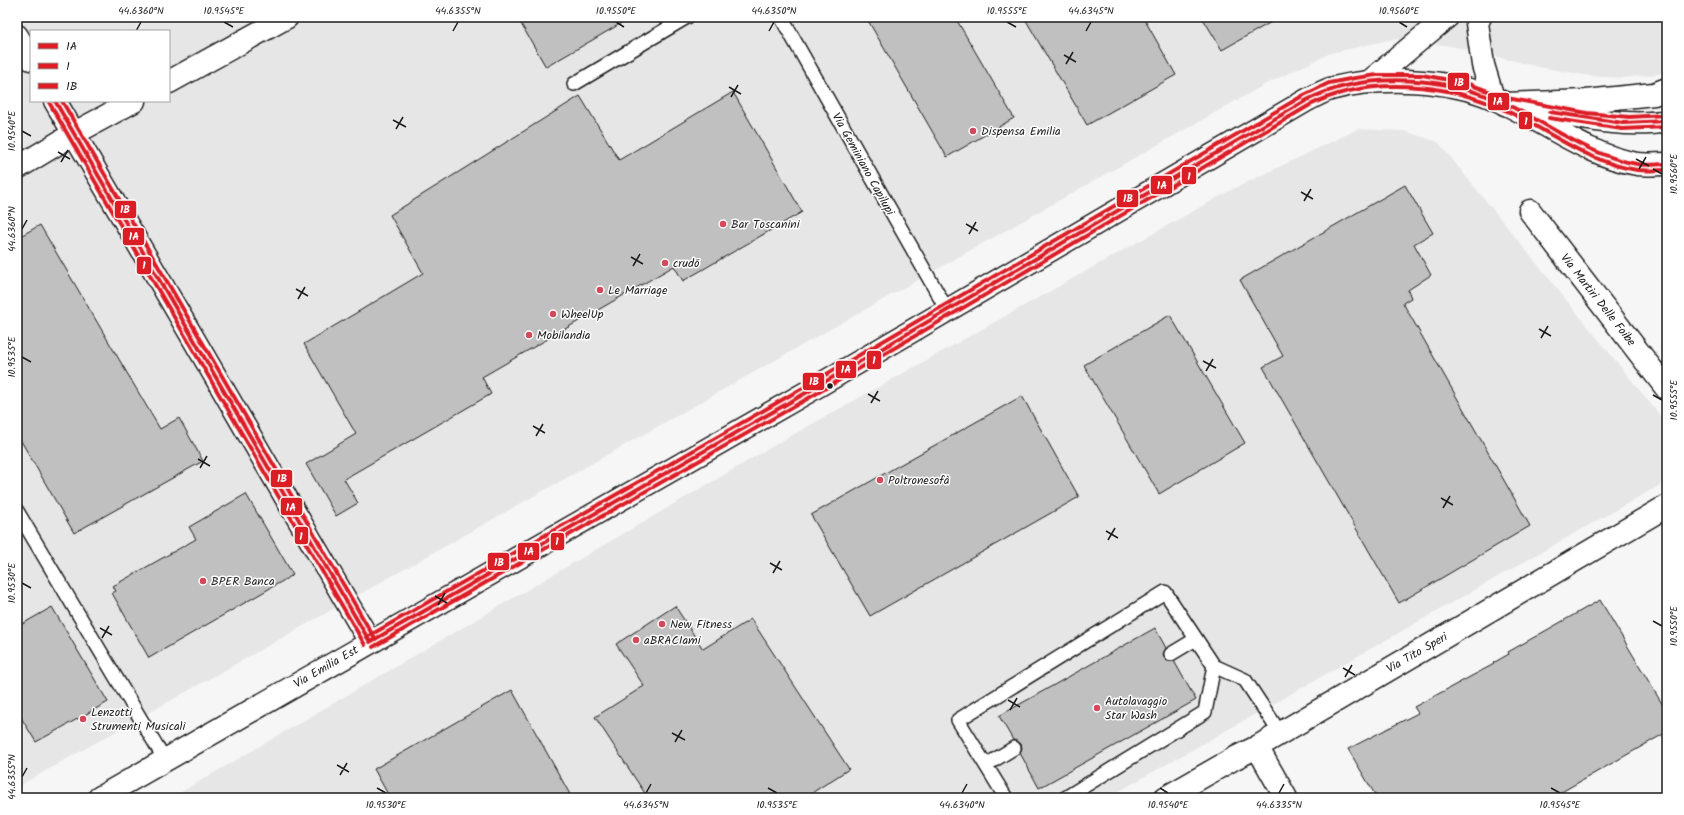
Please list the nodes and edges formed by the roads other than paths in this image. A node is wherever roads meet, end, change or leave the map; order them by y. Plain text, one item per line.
1 (287, 17) edge
2 (687, 17) edge
3 (781, 17) edge
4 (1447, 17) edge
5 (1480, 17) edge
6 (17, 36) edge
7 (30, 57) edge
8 (170, 81) edge
9 (1369, 82) junction
10 (574, 84) dead end
11 (1667, 89) edge
12 (1499, 101) junction
13 (57, 102) edge
14 (132, 102) edge
15 (1667, 121) edge
16 (75, 134) junction
17 (1667, 164) edge
18 (17, 168) edge
19 (1530, 211) dead end
20 (947, 310) junction
21 (1667, 389) edge
22 (1667, 506) edge
23 (17, 511) edge
24 (1196, 639) junction
25 (370, 642) junction
26 (1171, 654) dead end
27 (1214, 666) junction
28 (1280, 733) junction
29 (1257, 747) junction
30 (1014, 748) dead end
31 (165, 760) junction
32 (986, 765) junction
33 (99, 798) edge
34 (1006, 798) edge
35 (1065, 798) edge
36 (1165, 798) edge
37 (1286, 798) edge

1 - 8 main road
2 - 10 lane
3 - 20 lane, Via Geminiano Capilupi
4 - 9 main road
5 - 12 main road
6 - 7 main road
9 - 12 main road, Via Emilia Est
9 - 20 main road, Via Emilia Est
11 - 12 main road
12 - 15 main road, Via Emilia Est
12 - 17 main road, Via Emilia Est
13 - 16 main road
14 - 16 main road
16 - 18 main road
16 - 25 main road
19 - 21 main road, Via Martiri Delle Foibe
20 - 25 main road, Via Emilia Est
22 - 28 main road, Via Tito Speri
23 - 31 lane
24 - 26 lane
24 - 27 lane
24 - 32 lane
25 - 31 main road, Via Emilia Est
27 - 28 lane
27 - 35 lane
28 - 29 main road, Via Tito Speri
29 - 36 main road, Via Tito Speri
29 - 37 main road
30 - 32 lane
31 - 33 main road, Via Emilia Est
32 - 34 lane

